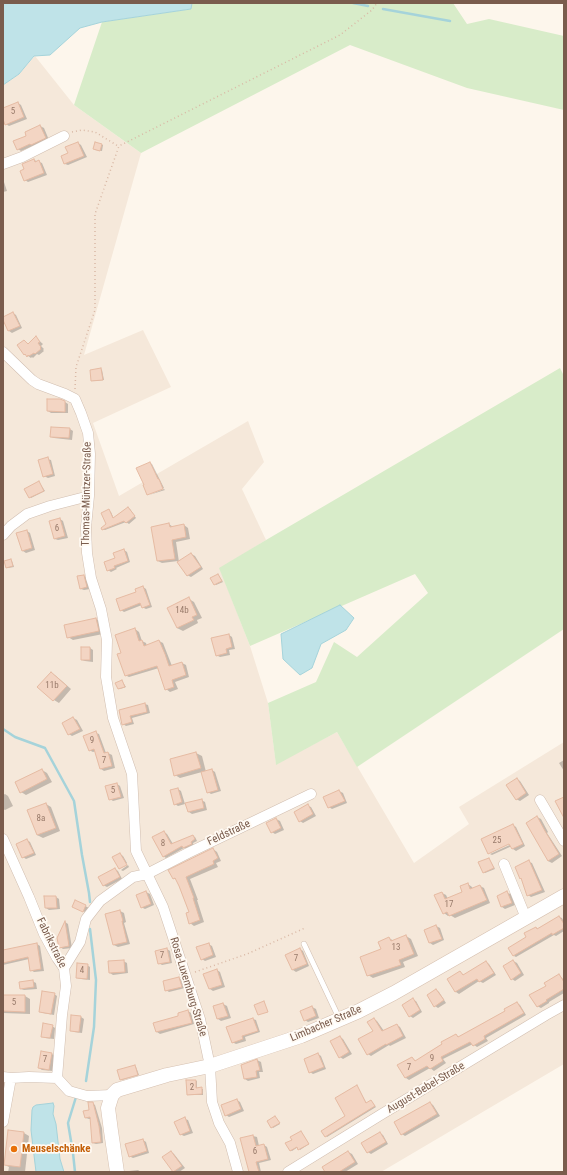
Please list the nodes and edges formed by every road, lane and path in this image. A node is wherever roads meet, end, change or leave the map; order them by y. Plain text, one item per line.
1 (377, 3) edge
2 (64, 136) joint
3 (119, 146) junction
4 (3, 164) edge
5 (3, 352) edge
6 (75, 399) junction
7 (89, 496) junction
8 (3, 535) edge
9 (311, 794) dead end
10 (540, 800) dead end
11 (3, 839) edge
12 (564, 841) edge
13 (504, 864) dead end
14 (147, 874) junction
15 (564, 896) edge
16 (526, 918) junction
17 (305, 928) dead end
18 (304, 944) dead end
19 (64, 968) junction
20 (186, 975) junction
21 (564, 1005) edge
22 (339, 1019) junction
23 (210, 1066) junction
24 (7, 1077) edge
25 (57, 1078) junction
26 (112, 1095) junction
27 (3, 1122) edge
28 (117, 1172) edge
29 (238, 1172) edge
30 (288, 1172) edge

1 - 3 path
2 - 3 path
2 - 4 street
3 - 6 path
5 - 6 street
6 - 7 street, Thomas-Müntzer-Straße
7 - 8 street
7 - 14 street, Thomas-Müntzer-Straße
9 - 14 street, Feldstraße
10 - 12 street
11 - 19 street, Fabrikstraße
13 - 16 street
14 - 19 street
14 - 20 street, Rosa-Luxemburg-Straße
15 - 16 street, Limbacher Straße
16 - 22 street, Limbacher Straße
17 - 20 path
18 - 22 lane
19 - 25 street, Fabrikstraße
20 - 23 street, Rosa-Luxemburg-Straße
21 - 30 street, August-Bebel-Straße
22 - 23 street, Limbacher Straße
23 - 26 street, Limbacher Straße
23 - 29 street, Rosa-Luxemburg-Straße
24 - 25 street
24 - 27 street
25 - 26 street
26 - 28 street

